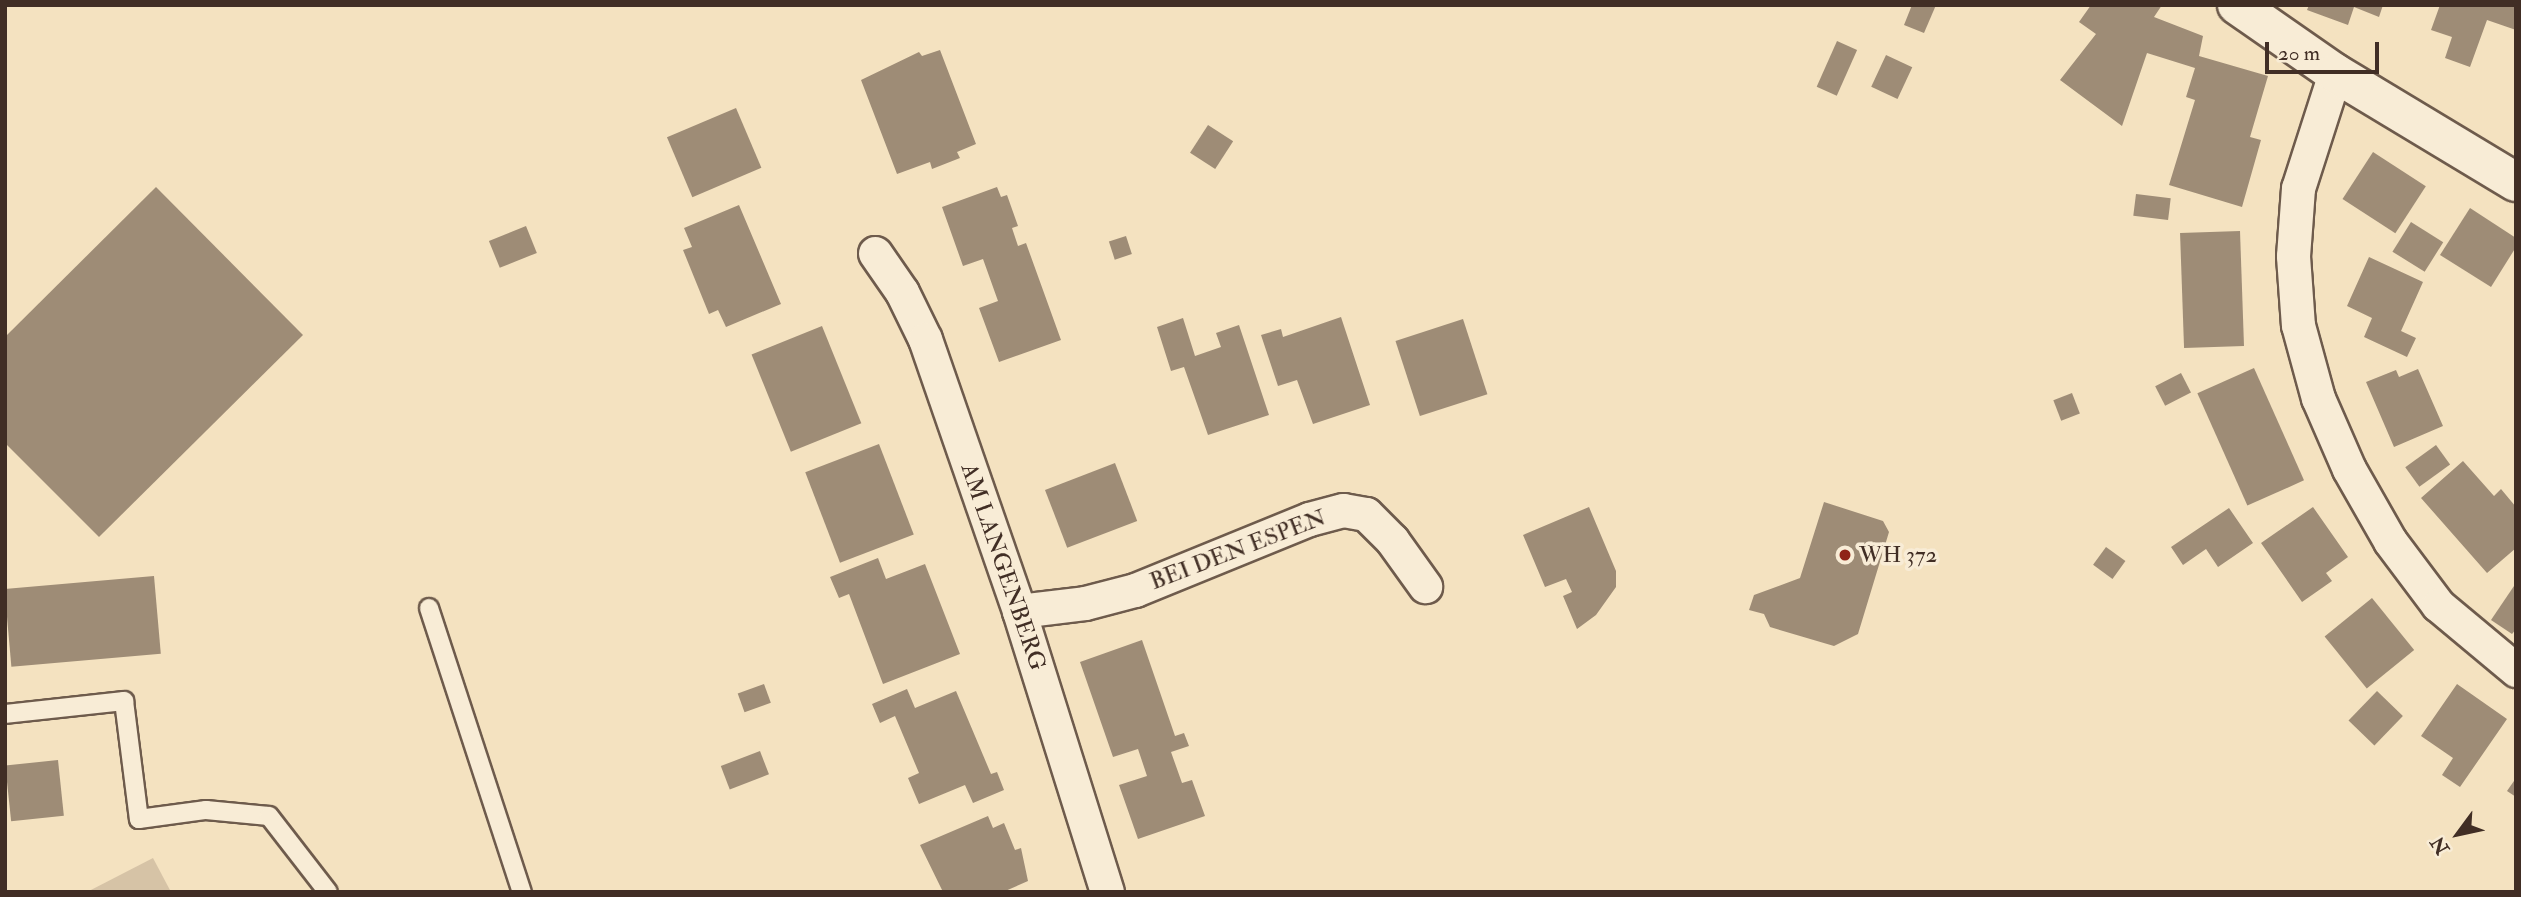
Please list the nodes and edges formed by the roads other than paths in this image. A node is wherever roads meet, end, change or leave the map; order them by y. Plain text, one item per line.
1 (2237, 5) edge
2 (2335, 73) junction
3 (2516, 182) edge
4 (875, 253) dead end
5 (1425, 586) dead end
6 (429, 608) dead end
7 (1019, 611) junction
8 (2516, 670) edge
9 (5, 714) edge
10 (328, 892) edge
11 (522, 892) edge
12 (1107, 892) edge

1 - 2 street
2 - 3 street
2 - 8 street
4 - 7 street, AM LANGENBERG
5 - 7 street, BEI DEN ESPEN
6 - 11 lane
7 - 12 street, AM LANGENBERG
9 - 10 lane

